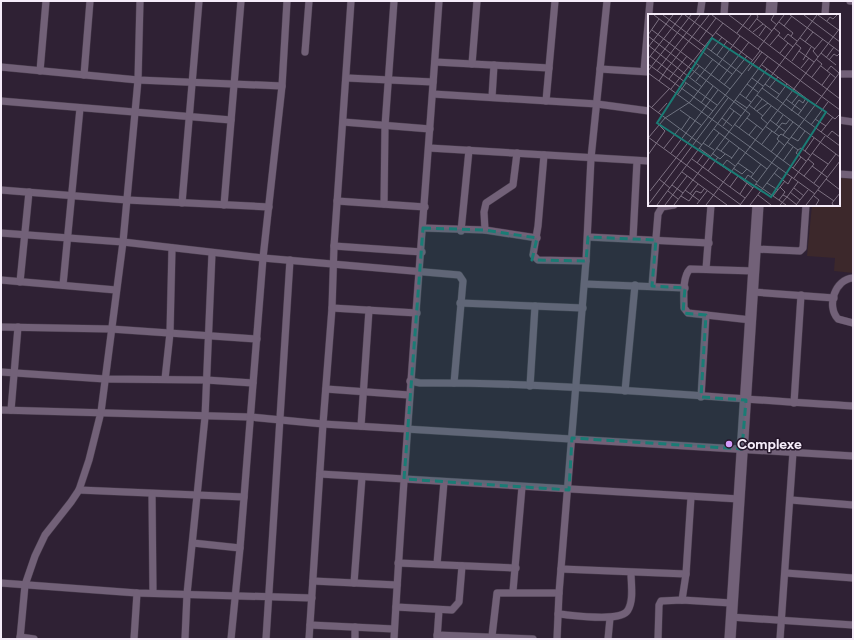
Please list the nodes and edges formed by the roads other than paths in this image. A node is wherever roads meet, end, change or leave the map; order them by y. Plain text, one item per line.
1 (46, 1) edge
2 (90, 1) edge
3 (140, 1) edge
4 (199, 1) edge
5 (241, 1) edge
6 (287, 1) edge
7 (308, 1) edge
8 (351, 1) edge
9 (394, 1) edge
10 (439, 1) edge
11 (477, 1) edge
12 (555, 1) edge
13 (607, 1) edge
14 (650, 1) edge
15 (702, 1) edge
16 (725, 1) edge
17 (772, 1) edge
18 (826, 1) edge
19 (649, 14) edge
20 (700, 14) edge
21 (724, 14) edge
22 (771, 14) edge
23 (825, 14) edge
24 (648, 36) edge
25 (305, 52) dead end
26 (435, 62) junction
27 (472, 64) junction
28 (494, 65) junction
29 (1, 67) edge
30 (549, 68) junction
31 (600, 69) junction
32 (40, 71) junction
33 (646, 71) edge
34 (840, 74) edge
35 (853, 74) edge
36 (84, 75) junction
37 (346, 78) junction
38 (138, 80) junction
39 (389, 80) junction
40 (192, 82) junction
41 (433, 82) junction
42 (234, 84) junction
43 (282, 86) junction
44 (432, 94) junction
45 (492, 97) junction
46 (1, 101) edge
47 (546, 101) junction
48 (597, 104) junction
49 (80, 108) junction
50 (648, 111) edge
51 (135, 113) junction
52 (190, 116) junction
53 (231, 120) junction
54 (840, 120) edge
55 (343, 122) junction
56 (853, 122) edge
57 (385, 126) junction
58 (430, 129) junction
59 (429, 148) junction
60 (469, 150) junction
61 (517, 153) junction
62 (544, 155) junction
63 (591, 158) junction
64 (638, 160) junction
65 (648, 161) edge
66 (840, 174) edge
67 (853, 175) edge
68 (1, 190) edge
69 (29, 192) junction
70 (71, 196) junction
71 (127, 200) junction
72 (337, 201) junction
73 (182, 203) junction
74 (384, 204) junction
75 (224, 205) junction
76 (668, 206) edge
77 (711, 206) edge
78 (758, 206) edge
79 (806, 206) edge
80 (425, 207) junction
81 (269, 208) junction
82 (423, 228) junction
83 (485, 230) junction
84 (461, 231) junction
85 (1, 233) edge
86 (25, 235) junction
87 (588, 237) junction
88 (67, 238) junction
89 (537, 238) junction
90 (633, 239) junction
91 (656, 240) junction
92 (123, 242) junction
93 (708, 243) junction
94 (334, 246) junction
95 (172, 248) junction
96 (756, 249) junction
97 (212, 252) junction
98 (422, 252) junction
99 (264, 258) junction
100 (290, 260) junction
101 (586, 261) junction
102 (334, 264) junction
103 (706, 269) junction
104 (420, 271) junction
105 (754, 271) junction
106 (853, 278) edge
107 (1, 280) edge
108 (20, 282) junction
109 (585, 284) junction
110 (64, 285) junction
111 (635, 285) junction
112 (652, 286) junction
113 (685, 288) junction
114 (116, 290) junction
115 (753, 292) junction
116 (801, 295) junction
117 (834, 298) junction
118 (460, 303) junction
119 (535, 306) junction
120 (332, 308) junction
121 (583, 308) junction
122 (369, 310) junction
123 (416, 313) junction
124 (706, 315) junction
125 (751, 320) junction
126 (853, 322) edge
127 (1, 327) edge
128 (18, 327) junction
129 (111, 329) junction
130 (170, 333) junction
131 (209, 335) junction
132 (257, 339) junction
133 (1, 372) edge
134 (15, 373) junction
135 (105, 378) junction
136 (165, 379) junction
137 (206, 380) junction
138 (410, 381) junction
139 (253, 383) junction
140 (454, 383) junction
141 (530, 386) junction
142 (576, 388) junction
143 (326, 390) junction
144 (625, 391) junction
145 (364, 393) junction
146 (409, 396) junction
147 (701, 397) junction
148 (746, 400) junction
149 (794, 403) junction
150 (853, 406) edge
151 (1, 410) edge
152 (11, 410) junction
153 (101, 412) junction
154 (205, 417) junction
155 (250, 417) junction
156 (278, 420) junction
157 (323, 424) junction
158 (361, 426) junction
159 (407, 429) junction
160 (572, 438) junction
161 (742, 449) junction
162 (793, 452) junction
163 (853, 456) edge
164 (320, 474) junction
165 (362, 477) junction
166 (404, 479) junction
167 (444, 482) junction
168 (522, 487) junction
169 (79, 490) junction
170 (569, 490) junction
171 (152, 494) junction
172 (198, 495) junction
173 (244, 497) junction
174 (691, 497) junction
175 (739, 499) junction
176 (791, 500) junction
177 (853, 505) edge
178 (193, 543) junction
179 (240, 548) junction
180 (398, 564) junction
181 (437, 564) junction
182 (462, 566) junction
183 (516, 568) junction
184 (561, 569) junction
185 (631, 573) junction
186 (786, 573) junction
187 (686, 574) junction
188 (853, 578) edge
189 (313, 581) junction
190 (1, 583) edge
191 (354, 583) junction
192 (25, 584) junction
193 (397, 585) junction
194 (513, 591) junction
195 (137, 593) junction
196 (153, 593) junction
197 (559, 593) junction
198 (187, 594) junction
199 (235, 595) junction
200 (268, 596) junction
201 (312, 598) junction
202 (682, 600) junction
203 (731, 603) junction
204 (396, 607) junction
205 (439, 610) junction
206 (558, 614) junction
207 (730, 617) junction
208 (610, 618) junction
209 (782, 620) junction
210 (853, 624) edge
211 (310, 625) junction
212 (355, 627) junction
213 (394, 629) junction
214 (492, 636) junction
215 (437, 637) edge
216 (20, 638) edge
217 (34, 639) edge
218 (134, 639) edge
219 (185, 639) edge
220 (231, 639) edge
221 (266, 639) edge
222 (310, 639) edge
223 (354, 639) edge
224 (394, 639) edge
225 (533, 639) edge
226 (557, 639) edge
227 (608, 639) edge
228 (658, 639) edge
229 (730, 639) edge
230 (780, 639) edge

1 - 32 street
2 - 36 street
3 - 38 street
4 - 40 street
5 - 42 street
6 - 43 street
7 - 25 street
8 - 37 street
9 - 39 street
10 - 26 street
11 - 27 street
12 - 30 street
13 - 31 street
14 - 19 street
15 - 20 street
16 - 21 street
17 - 22 street
18 - 23 street
24 - 33 street
26 - 27 street
26 - 41 street
27 - 28 street
28 - 30 street
28 - 45 street
29 - 32 street
30 - 47 street
31 - 33 street
31 - 48 street
32 - 36 street
34 - 35 street
36 - 38 street
37 - 39 street
37 - 55 street
38 - 40 street
38 - 51 street
39 - 41 street
39 - 57 street
40 - 42 street
40 - 52 street
41 - 44 street
42 - 43 street
42 - 53 street
43 - 81 street
44 - 45 street
44 - 58 street
45 - 47 street
46 - 49 street
47 - 48 street
48 - 50 street
48 - 63 street
49 - 51 street
49 - 70 street
51 - 52 street
51 - 71 street
52 - 53 street
52 - 73 street
53 - 75 street
54 - 56 street
55 - 57 street
55 - 72 street
57 - 58 street
57 - 74 street
58 - 59 street
59 - 60 street
59 - 80 street
60 - 61 street
60 - 84 street
61 - 62 street
61 - 83 street
62 - 63 street
62 - 89 street
63 - 64 street
63 - 87 street
64 - 65 street
64 - 90 street
66 - 67 street
68 - 69 street
69 - 70 street
69 - 86 street
70 - 71 street
70 - 88 street
71 - 73 street
71 - 92 street
72 - 74 street
72 - 94 street
73 - 75 street
74 - 80 street
75 - 81 street
76 - 91 street
77 - 93 street
78 - 96 street
79 - 96 street
80 - 82 street
81 - 99 street
82 - 84 street
82 - 98 street
83 - 84 street
83 - 89 street
85 - 86 street
86 - 88 street
86 - 108 street
87 - 90 street
87 - 101 street
88 - 92 street
88 - 110 street
89 - 101 street
90 - 91 street
91 - 93 street
91 - 112 street
92 - 95 street
92 - 114 street
93 - 103 street
94 - 98 street
94 - 102 street
95 - 97 street
95 - 130 street
96 - 105 street
97 - 99 street
97 - 131 street
98 - 104 street
99 - 100 street
99 - 132 street
100 - 102 street
100 - 156 street
101 - 109 street
102 - 104 street
102 - 120 street
103 - 105 street
103 - 113 street
104 - 118 street
104 - 123 street
105 - 115 street
106 - 117 street
107 - 108 street
108 - 110 street
109 - 111 street
109 - 121 street
110 - 114 street
111 - 112 street
111 - 144 street
112 - 113 street
113 - 124 street
114 - 129 street
115 - 116 street
115 - 125 street
116 - 117 street
116 - 149 street
117 - 126 street
118 - 119 street
118 - 140 street
119 - 121 street
119 - 141 street
120 - 122 street
120 - 143 street
121 - 142 street
122 - 123 street
122 - 145 street
123 - 138 street
124 - 125 street
124 - 147 street
125 - 148 street
127 - 128 street
128 - 129 street
128 - 134 street
129 - 130 street
129 - 135 street
130 - 131 street
130 - 136 street
131 - 132 street
131 - 137 street
132 - 139 street
133 - 134 street
134 - 135 street
134 - 152 street
135 - 136 street
135 - 153 street
136 - 137 street
137 - 139 street
137 - 154 street
138 - 140 street
138 - 146 street
139 - 155 street
140 - 141 street
141 - 142 street
142 - 144 street
142 - 160 street
143 - 145 street
143 - 157 street
144 - 147 street
145 - 146 street
145 - 158 street
146 - 159 street
147 - 148 street
148 - 149 street
148 - 161 street
149 - 150 street
151 - 152 street
152 - 153 street
153 - 154 street
153 - 169 street
154 - 155 street
154 - 172 street
155 - 156 street
155 - 173 street
156 - 157 street
156 - 200 street
157 - 158 street
157 - 164 street
158 - 159 street
159 - 160 street
159 - 166 street
160 - 161 street
160 - 170 street
161 - 162 street
161 - 175 street
162 - 163 street
162 - 176 street
164 - 165 street
164 - 189 street
165 - 166 street
165 - 191 street
166 - 167 street
166 - 180 street
167 - 168 street
167 - 181 street
168 - 170 street
168 - 183 street
169 - 171 street
169 - 192 street
170 - 174 street
170 - 184 street
171 - 172 street
171 - 196 street
172 - 173 street
172 - 178 street
173 - 179 street
174 - 175 street
174 - 187 street
175 - 203 street
176 - 177 street
176 - 186 street
178 - 179 street
178 - 198 street
179 - 199 street
180 - 181 street
180 - 193 street
181 - 182 street
182 - 183 street
182 - 205 street
183 - 194 street
184 - 185 street
184 - 197 street
185 - 187 street
185 - 208 street
186 - 188 street
186 - 209 street
187 - 202 street
189 - 191 street
189 - 201 street
190 - 192 street
191 - 193 street
192 - 195 street
192 - 216 street
193 - 204 street
194 - 197 street
194 - 214 street
195 - 196 street
195 - 218 street
196 - 198 street
197 - 206 street
198 - 199 street
198 - 219 street
199 - 200 street
199 - 220 street
200 - 201 street
200 - 221 street
201 - 211 street
202 - 203 street
202 - 228 street
203 - 207 street
204 - 205 street
204 - 213 street
205 - 215 street
206 - 208 street
206 - 226 street
207 - 209 street
207 - 229 street
208 - 227 street
209 - 210 street
209 - 230 street
211 - 212 street
211 - 222 street
212 - 213 street
212 - 223 street
213 - 224 street
214 - 215 street
214 - 225 street
216 - 217 street

